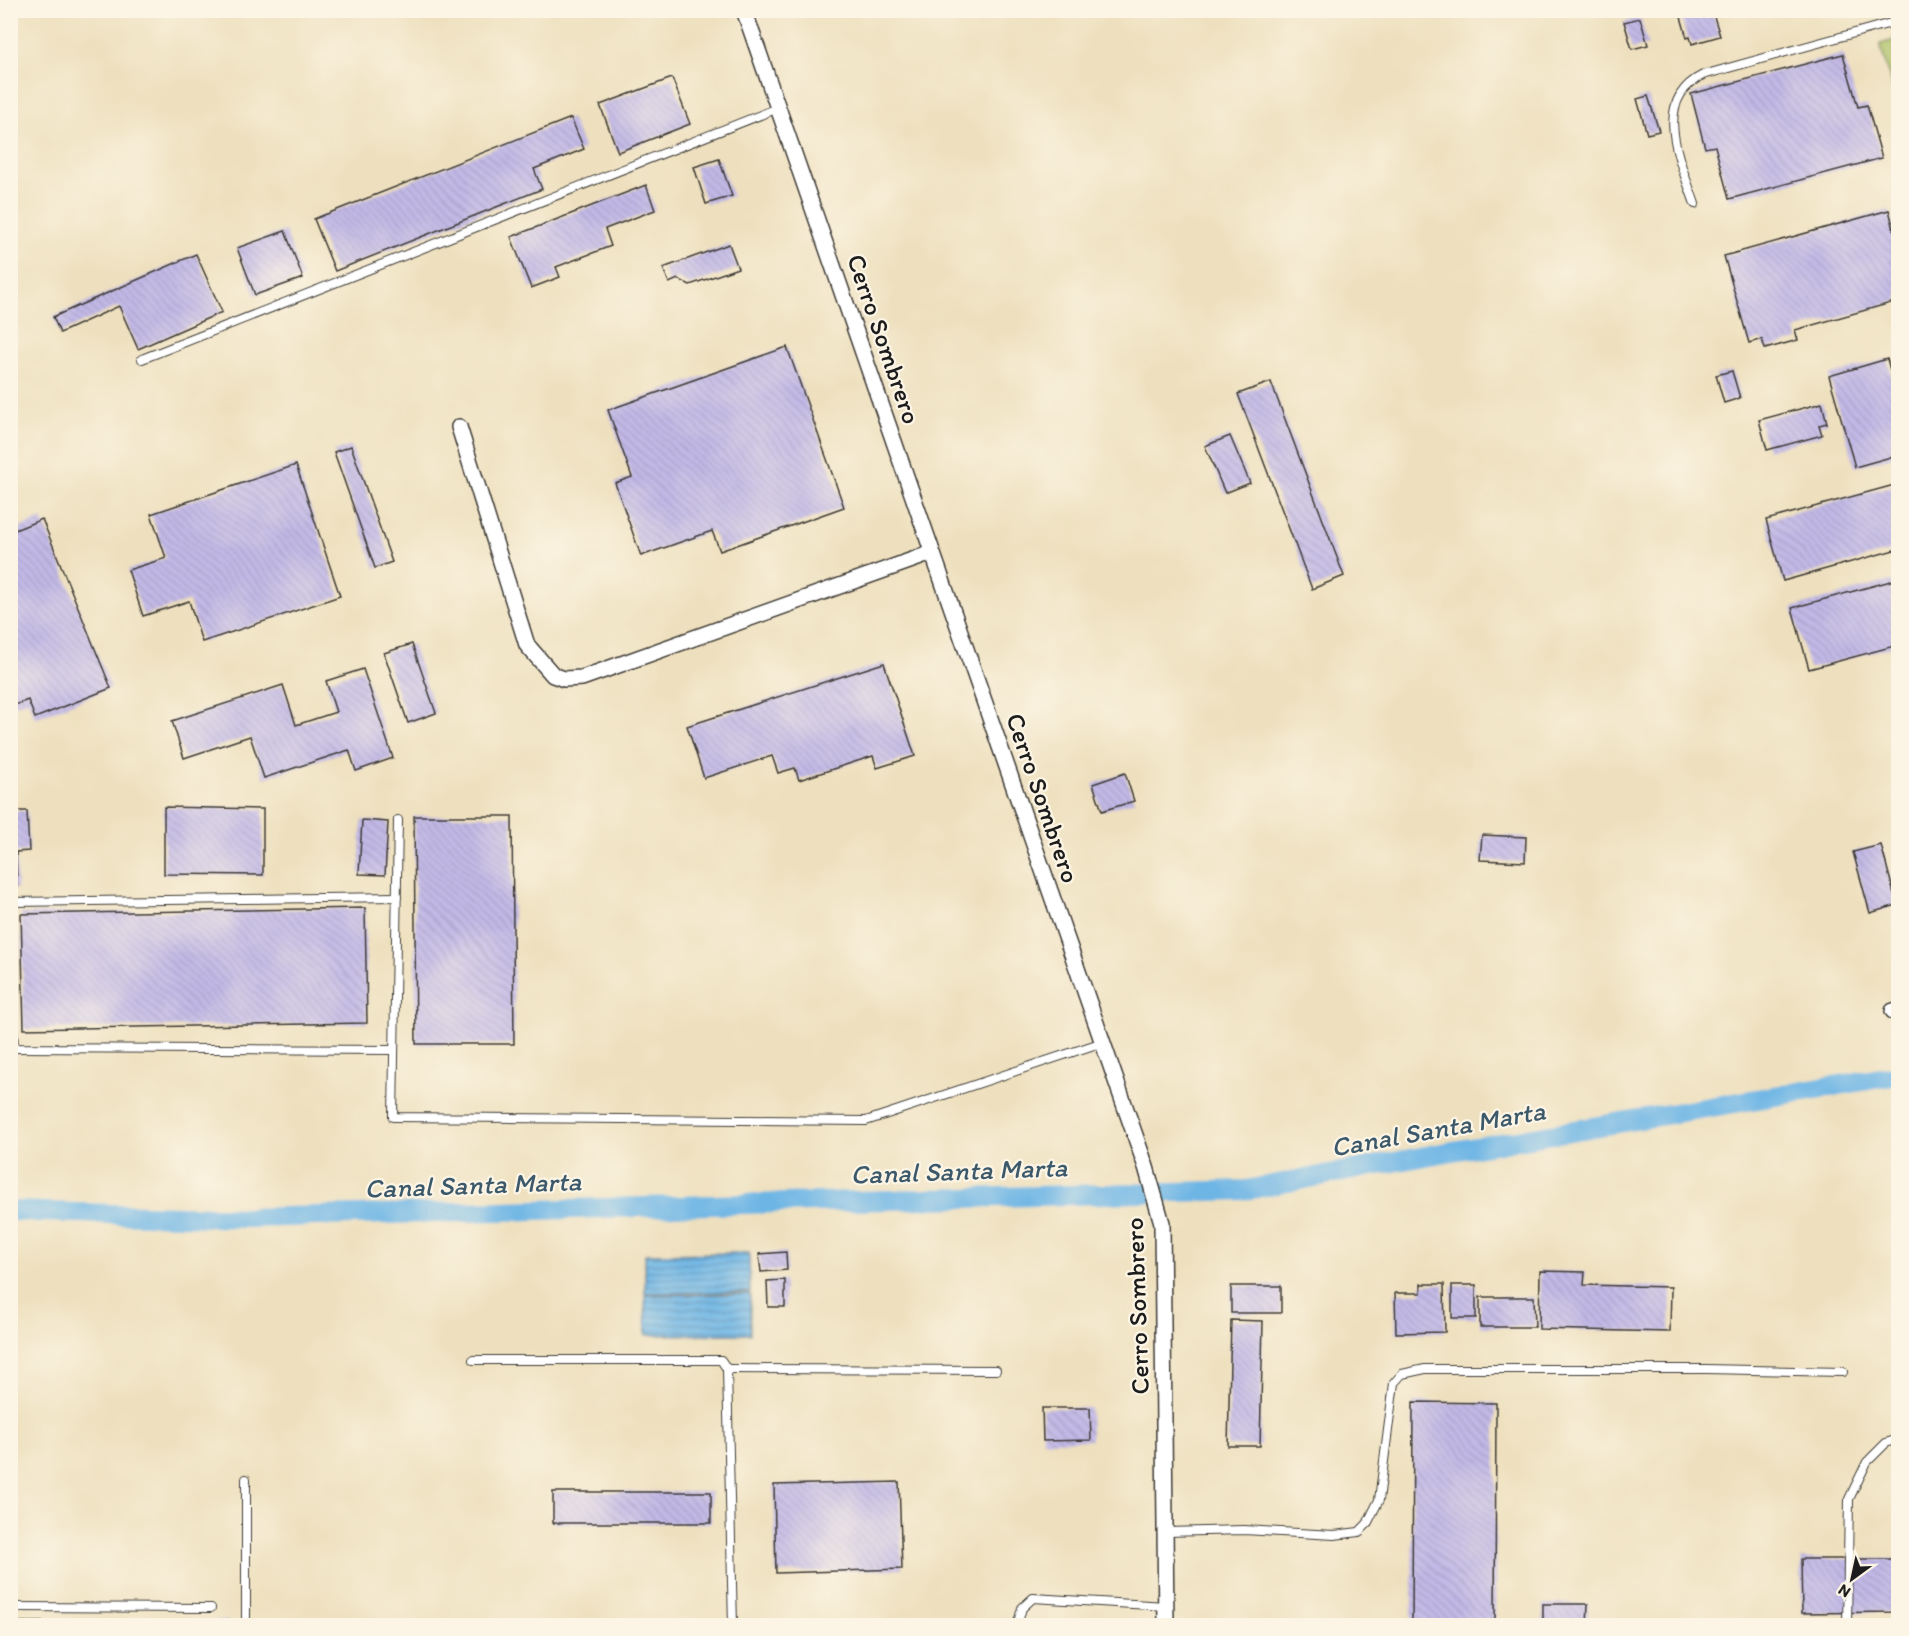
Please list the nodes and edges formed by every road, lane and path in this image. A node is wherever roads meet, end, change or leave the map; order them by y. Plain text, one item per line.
1 (744, 10) edge
2 (1899, 21) edge
3 (778, 108) junction
4 (1695, 204) dead end
5 (142, 359) dead end
6 (459, 427) dead end
7 (932, 553) junction
8 (398, 820) dead end
9 (397, 897) junction
10 (10, 902) edge
11 (10, 962) edge
12 (1103, 1042) junction
13 (394, 1050) junction
14 (473, 1360) dead end
15 (727, 1369) junction
16 (996, 1370) dead end
17 (1843, 1372) dead end
18 (1899, 1439) edge
19 (246, 1479) dead end
20 (1167, 1532) junction
21 (1166, 1606) junction
22 (10, 1607) edge
23 (211, 1608) dead end
24 (246, 1626) edge
25 (733, 1626) edge
26 (1017, 1626) edge
27 (1166, 1626) edge
28 (1847, 1626) edge

1 - 3 street, Cerro Sombrero
2 - 4 lane
3 - 5 lane
3 - 7 street, Cerro Sombrero
6 - 7 street
7 - 12 street, Cerro Sombrero
8 - 9 lane
9 - 10 lane
9 - 13 lane
11 - 13 lane
12 - 13 lane
12 - 20 street, Cerro Sombrero
14 - 15 lane
15 - 16 lane
15 - 25 lane
17 - 20 lane
18 - 28 lane
19 - 24 lane
20 - 21 street, Cerro Sombrero
21 - 26 lane
21 - 27 street, Cerro Sombrero
22 - 23 lane

